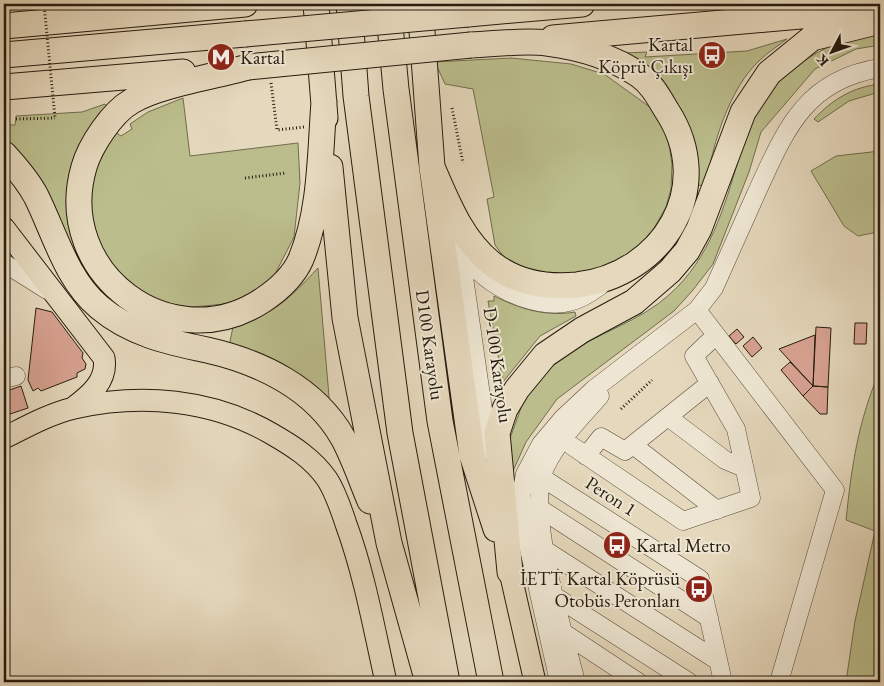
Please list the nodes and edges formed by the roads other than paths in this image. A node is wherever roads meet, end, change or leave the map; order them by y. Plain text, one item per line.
1 (243, 4) edge
2 (316, 4) edge
3 (349, 4) edge
4 (388, 4) edge
5 (420, 4) edge
6 (582, 4) edge
7 (880, 9) edge
8 (880, 21) edge
9 (4, 26) edge
10 (471, 45) junction
11 (4, 55) edge
12 (880, 68) edge
13 (259, 71) junction
14 (4, 87) edge
15 (324, 102) junction
16 (4, 154) edge
17 (432, 168) junction
18 (4, 228) edge
19 (4, 263) edge
20 (56, 297) junction
21 (696, 310) junction
22 (715, 336) junction
23 (645, 351) junction
24 (710, 383) junction
25 (73, 409) junction
26 (668, 417) junction
27 (4, 438) edge
28 (633, 445) junction
29 (744, 468) junction
30 (541, 477) junction
31 (539, 508) junction
32 (717, 510) junction
33 (389, 543) junction
34 (545, 550) junction
35 (510, 572) junction
36 (556, 597) junction
37 (709, 618) junction
38 (564, 633) junction
39 (718, 661) junction
40 (573, 681) edge
41 (386, 682) edge
42 (428, 682) edge
43 (447, 682) edge
44 (492, 682) edge
45 (535, 682) edge
46 (638, 682) edge
47 (689, 682) edge
48 (723, 682) edge
49 (779, 682) edge

1 - 9 highway
2 - 15 highway
3 - 43 highway
4 - 44 highway, D100 Karayolu
5 - 17 highway
6 - 11 highway, bridge
7 - 10 highway
8 - 35 highway
10 - 13 highway, bridge
10 - 17 highway
12 - 21 street
13 - 14 highway
13 - 15 highway
15 - 33 highway
16 - 33 highway
17 - 35 highway
18 - 20 main road
19 - 20 street
20 - 25 main road
21 - 22 street
21 - 23 street
22 - 24 street
22 - 49 street
23 - 30 street
23 - 40 street
24 - 26 street
24 - 29 street
25 - 27 main road
25 - 41 main road
26 - 28 street
26 - 29 street
28 - 32 street
28 - 32 street
29 - 32 street
30 - 31 street
30 - 37 street, Peron 1
31 - 34 street
31 - 37 street
33 - 42 highway
34 - 36 street
34 - 39 street
35 - 45 main road
36 - 38 street
36 - 47 street
37 - 39 street, Peron 1
38 - 40 street
38 - 46 street
39 - 48 street, Peron 1

